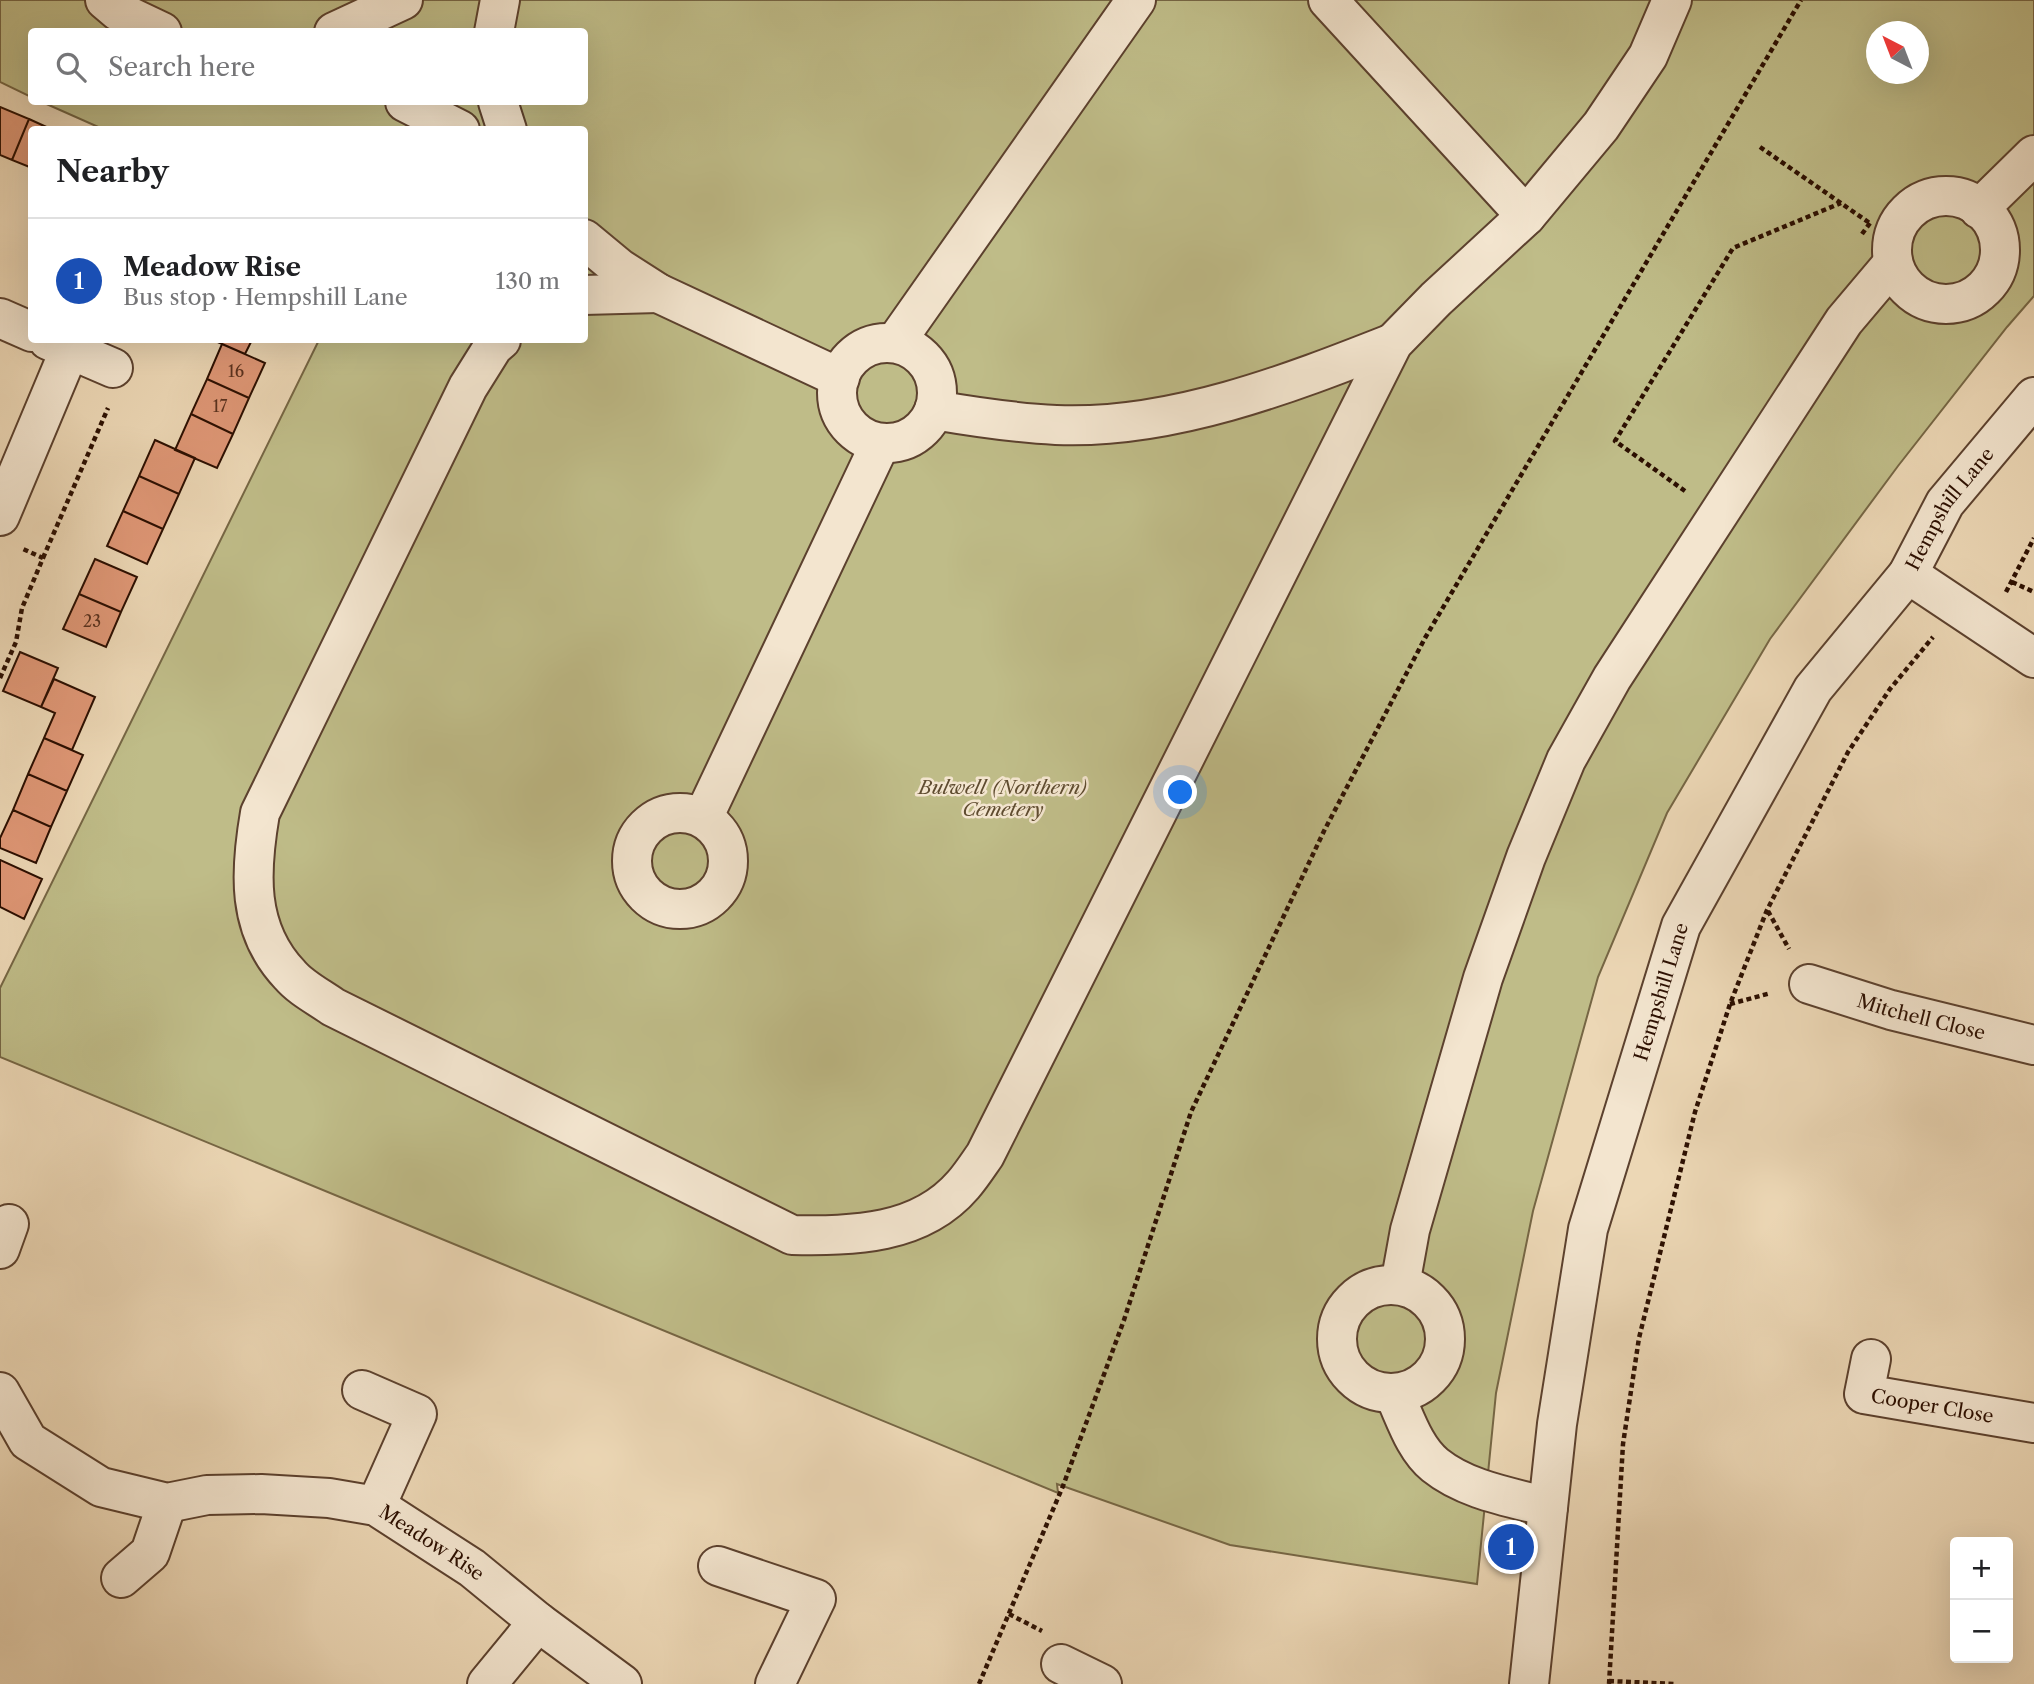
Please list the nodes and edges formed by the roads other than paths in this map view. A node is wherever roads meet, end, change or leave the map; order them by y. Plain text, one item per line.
1 (105, 0) edge
2 (403, 0) edge
3 (500, 0) edge
4 (1136, 0) edge
5 (1328, 0) edge
6 (1672, 0) edge
7 (154, 28) edge
8 (343, 28) edge
9 (495, 28) edge
10 (411, 105) edge
11 (499, 105) edge
12 (452, 126) edge
13 (506, 126) edge
14 (2034, 155) edge
15 (1979, 209) junction
16 (1526, 216) junction
17 (1879, 240) junction
18 (588, 242) edge
19 (658, 293) junction
20 (588, 295) edge
21 (0, 318) edge
22 (28, 330) edge
23 (498, 343) edge
24 (895, 343) junction
25 (1393, 343) junction
26 (59, 344) edge
27 (113, 368) road end
28 (840, 378) junction
29 (2034, 397) edge
30 (934, 410) junction
31 (880, 444) junction
32 (0, 516) edge
33 (1908, 574) junction
34 (2034, 658) edge
35 (703, 818) dead end
36 (1809, 984) dead end
37 (2034, 1045) edge
38 (1400, 1285) junction
39 (1871, 1359) dead end
40 (362, 1390) dead end
41 (0, 1392) edge
42 (1394, 1394) junction
43 (2034, 1423) edge
44 (167, 1503) junction
45 (376, 1506) junction
46 (1548, 1507) junction
47 (718, 1566) dead end
48 (121, 1578) dead end
49 (538, 1622) junction
50 (1061, 1664) dead end
51 (487, 1684) edge
52 (622, 1684) edge
53 (775, 1684) edge
54 (1102, 1684) edge
55 (1529, 1684) edge

1 - 7 street
2 - 8 street
3 - 9 street
4 - 24 street
5 - 16 street
6 - 16 street
10 - 12 street
11 - 13 street
14 - 15 street
15 - 17 street
15 - 17 street
16 - 25 street
17 - 38 street
18 - 19 street
19 - 20 street
19 - 28 street
21 - 22 street
23 - 25 street
24 - 28 street
24 - 30 street
25 - 30 street
26 - 27 street
26 - 32 street
28 - 31 street
29 - 33 street, Hempshill Lane
30 - 31 street
31 - 35 street
33 - 34 street
33 - 46 street, Hempshill Lane
36 - 37 street, Mitchell Close
38 - 42 street
38 - 42 street
39 - 43 street, Cooper Close
40 - 45 street
41 - 44 street, Meadow Rise
42 - 46 street
44 - 45 street, Meadow Rise
44 - 48 street
45 - 49 street, Meadow Rise
46 - 55 street, Hempshill Lane
47 - 53 street
49 - 51 street
49 - 52 street, Meadow Rise
50 - 54 street

